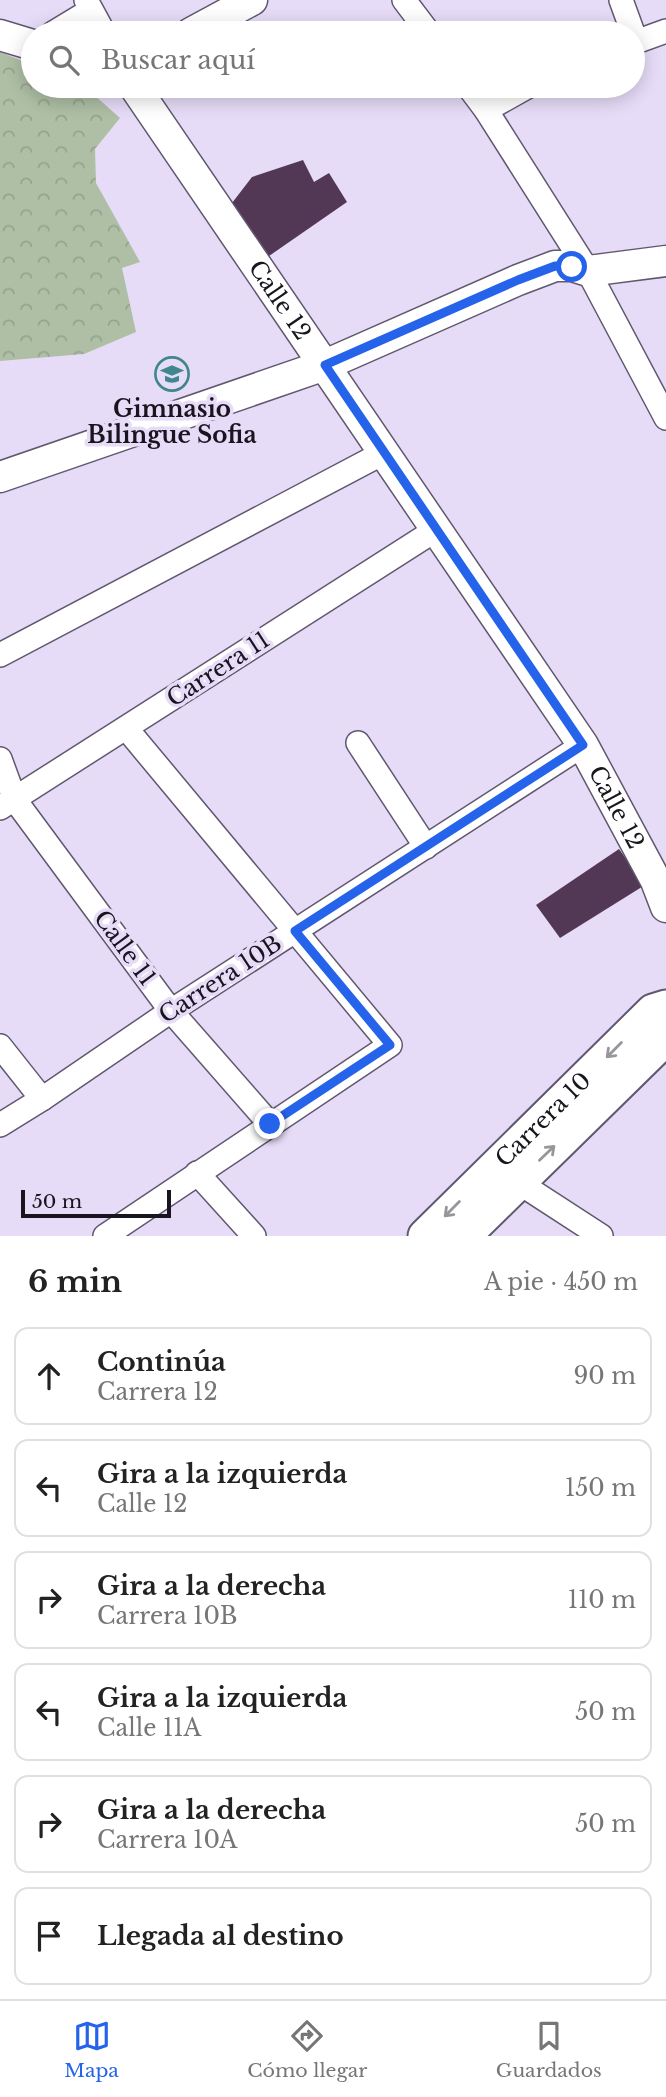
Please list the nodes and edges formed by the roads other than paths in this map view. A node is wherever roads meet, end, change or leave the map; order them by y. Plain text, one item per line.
1 (252, 0) edge
2 (404, 0) edge
3 (621, 0) edge
4 (88, 5) edge
5 (67, 21) edge
6 (97, 21) edge
7 (213, 21) edge
8 (420, 21) edge
9 (628, 21) edge
10 (666, 31) edge
11 (0, 35) edge
12 (645, 35) edge
13 (21, 41) edge
14 (142, 98) edge
15 (477, 98) edge
16 (508, 98) edge
17 (486, 110) junction
18 (666, 261) edge
19 (588, 271) junction
20 (325, 365) junction
21 (666, 418) edge
22 (385, 452) junction
23 (0, 477) edge
24 (437, 529) junction
25 (0, 655) edge
26 (126, 728) junction
27 (358, 743) dead end
28 (583, 745) junction
29 (0, 759) edge
30 (8, 804) edge
31 (426, 847) junction
32 (666, 906) edge
33 (295, 931) junction
34 (666, 1007) edge
35 (171, 1011) junction
36 (666, 1038) edge
37 (0, 1046) edge
38 (42, 1099) junction
39 (270, 1124) junction
40 (0, 1125) edge
41 (197, 1173) junction
42 (507, 1174) junction
43 (105, 1236) edge
44 (254, 1236) edge
45 (425, 1236) edge
46 (464, 1236) edge
47 (601, 1236) edge

1 - 7 street
2 - 8 street
3 - 9 street
4 - 5 street
4 - 6 street
10 - 12 street
11 - 13 street
14 - 20 street, Calle 12
15 - 17 street
16 - 17 street
17 - 19 street
18 - 19 street
19 - 20 street
19 - 21 street
20 - 22 street, Calle 12
20 - 23 street
22 - 24 street, Calle 12
22 - 25 street
24 - 26 street, Carrera 11
24 - 28 street, Calle 12
26 - 30 street, Carrera 11
26 - 33 street
27 - 31 street
28 - 31 street, Carrera 10B
28 - 32 street, Calle 12
29 - 30 street, Calle 11
30 - 35 street, Calle 11
31 - 33 street, Carrera 10B
33 - 35 street, Carrera 10B
33 - 39 street
34 -> 42 main road, Carrera 10
35 - 38 street, Carrera 10B
35 - 39 street, Calle 11
42 -> 36 main road, Carrera 10
37 - 38 street
38 - 40 street, Carrera 10B
39 - 41 street
41 - 43 street
41 - 44 street
42 -> 45 main road, Carrera 10
42 - 46 main road, Carrera 10
42 - 47 street

